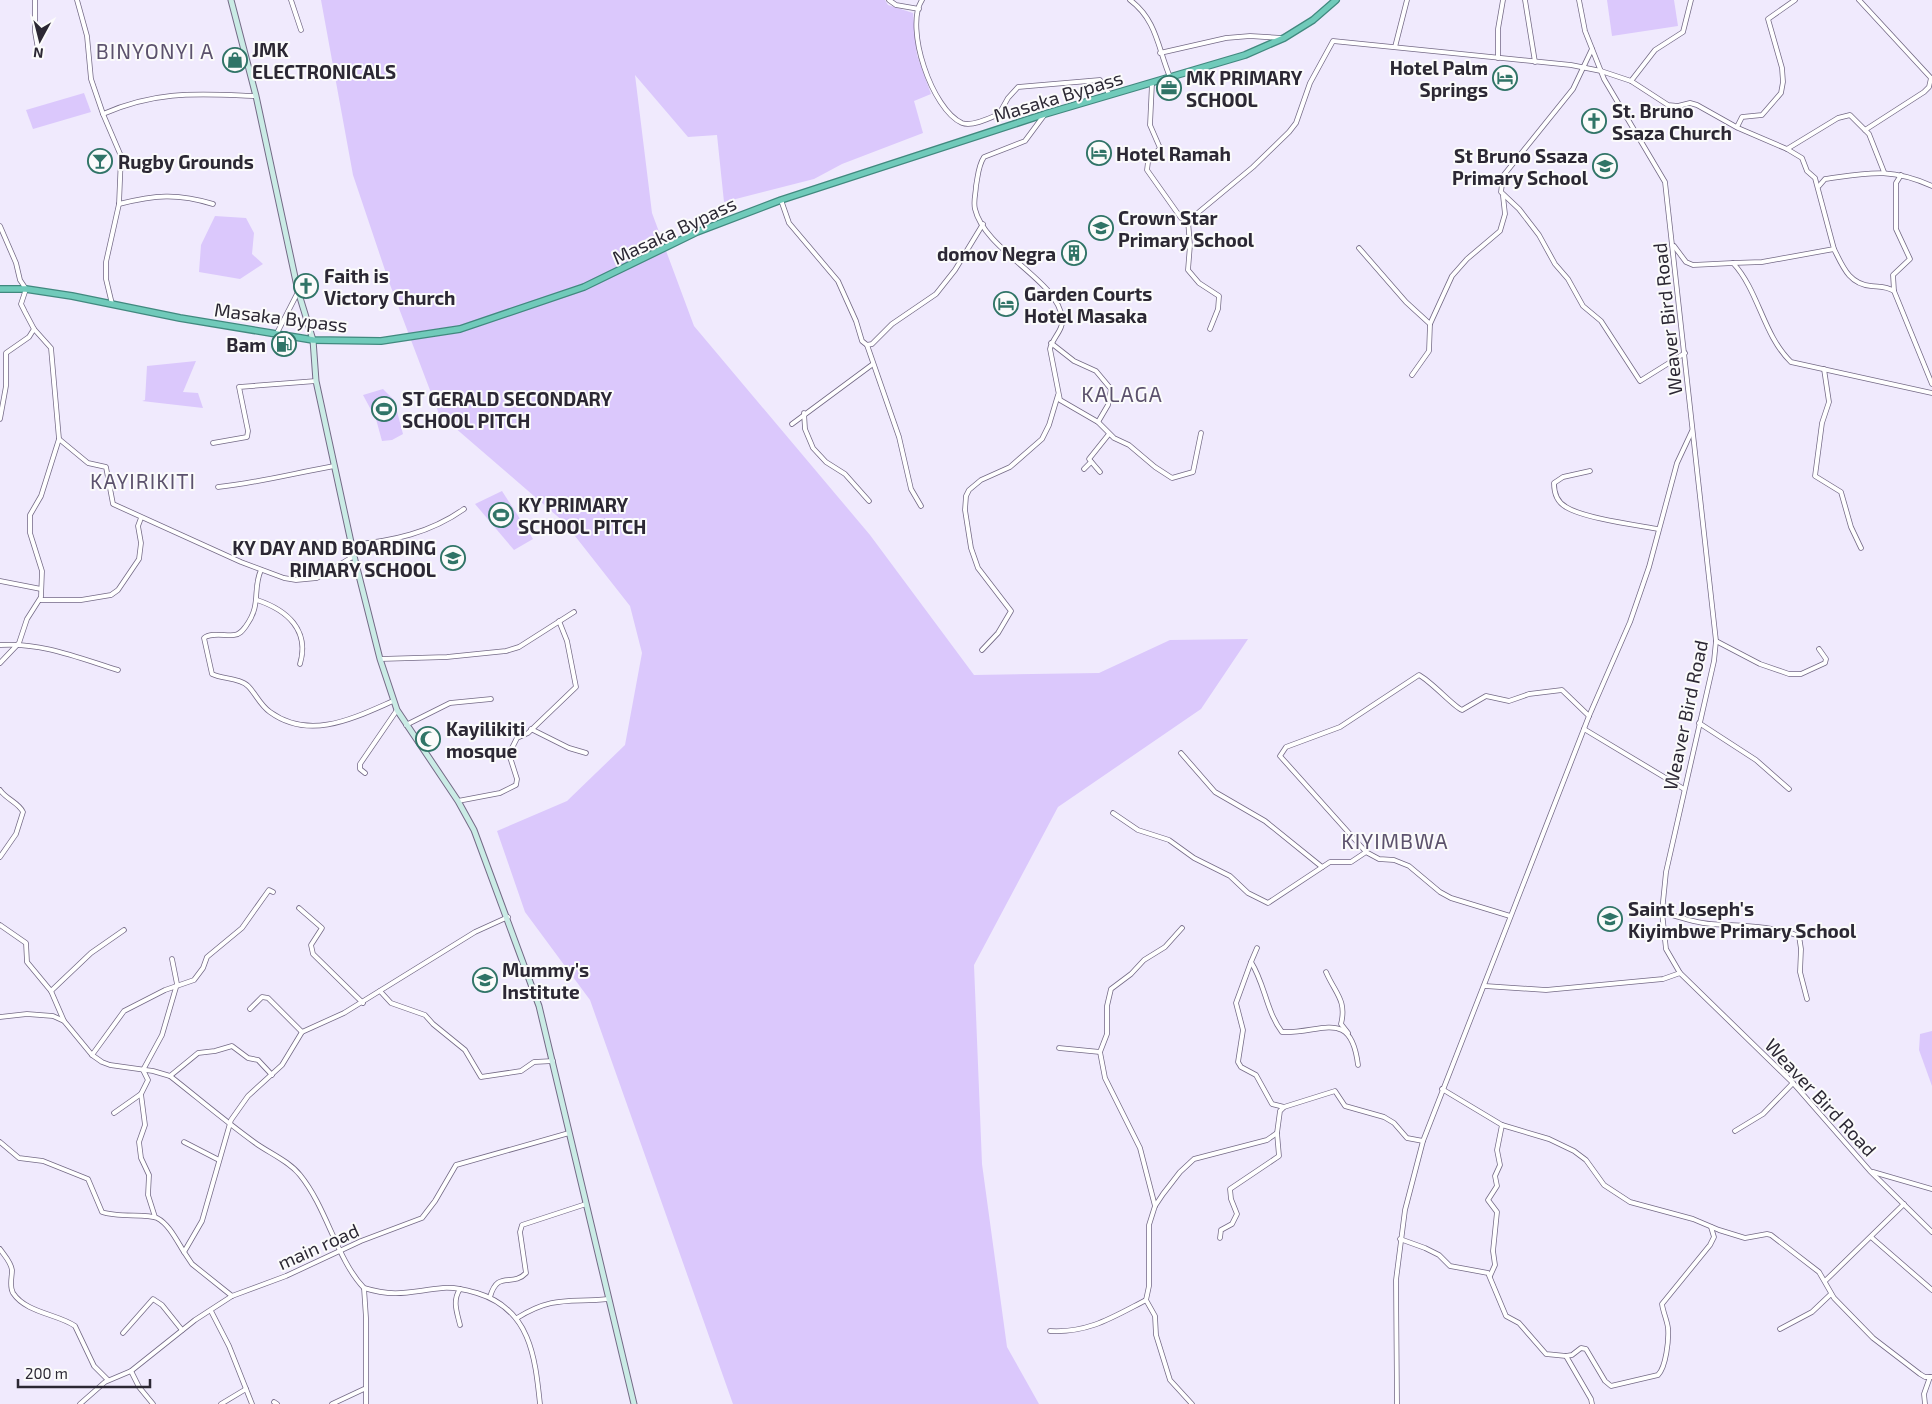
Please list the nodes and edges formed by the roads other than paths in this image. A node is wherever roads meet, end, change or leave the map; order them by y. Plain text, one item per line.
1 (35, 0) edge
2 (77, 0) edge
3 (231, 0) edge
4 (291, 0) edge
5 (889, 0) edge
6 (921, 0) edge
7 (1130, 0) edge
8 (1336, 0) edge
9 (1407, 0) edge
10 (1503, 0) edge
11 (1524, 0) edge
12 (1579, 0) edge
13 (1691, 0) edge
14 (1795, 0) edge
15 (1859, 0) edge
16 (919, 9) junction
17 (301, 30) dead end
18 (1284, 38) junction
19 (1160, 43) junction
20 (1396, 47) junction
21 (1592, 49) junction
22 (1168, 51) junction
23 (1160, 53) junction
24 (39, 55) dead end
25 (1498, 58) junction
26 (1535, 62) junction
27 (1581, 68) junction
28 (1601, 71) junction
29 (1170, 77) junction
30 (1631, 81) junction
31 (1152, 83) junction
32 (1110, 95) junction
33 (256, 96) junction
34 (103, 114) junction
35 (1045, 114) junction
36 (1737, 128) junction
37 (1865, 130) junction
38 (1787, 149) junction
39 (1884, 172) junction
40 (1891, 173) junction
41 (1902, 175) junction
42 (1815, 178) junction
43 (1825, 179) junction
44 (1896, 182) junction
45 (1819, 186) junction
46 (1932, 186) edge
47 (1503, 196) junction
48 (781, 200) junction
49 (119, 204) junction
50 (213, 204) dead end
51 (1188, 220) junction
52 (983, 224) junction
53 (0, 226) edge
54 (1672, 244) junction
55 (1359, 248) dead end
56 (1834, 249) junction
57 (1733, 263) junction
58 (0, 289) edge
59 (26, 290) junction
60 (298, 291) junction
61 (1894, 291) junction
62 (112, 304) junction
63 (1430, 324) junction
64 (1210, 328) dead end
65 (34, 329) junction
66 (276, 335) junction
67 (312, 340) junction
68 (1051, 343) junction
69 (867, 345) junction
70 (1685, 353) junction
71 (2, 361) edge
72 (873, 364) junction
73 (1824, 369) junction
74 (1412, 375) dead end
75 (316, 381) junction
76 (1932, 384) edge
77 (1932, 393) edge
78 (1058, 395) junction
79 (804, 413) junction
80 (0, 419) edge
81 (1098, 422) junction
82 (792, 424) dead end
83 (1692, 431) junction
84 (1201, 433) dead end
85 (1109, 434) junction
86 (59, 439) junction
87 (213, 443) dead end
88 (1092, 462) junction
89 (334, 466) junction
90 (1084, 469) dead end
91 (1590, 471) dead end
92 (1100, 472) dead end
93 (218, 487) dead end
94 (869, 501) dead end
95 (921, 506) dead end
96 (464, 509) dead end
97 (141, 518) junction
98 (1658, 529) junction
99 (351, 545) junction
100 (1861, 548) dead end
101 (354, 556) junction
102 (261, 570) junction
103 (0, 581) edge
104 (42, 588) junction
105 (40, 600) junction
106 (257, 600) junction
107 (574, 612) dead end
108 (560, 622) junction
109 (1716, 641) junction
110 (19, 643) junction
111 (0, 645) edge
112 (1819, 649) dead end
113 (982, 650) dead end
114 (380, 659) junction
115 (0, 663) edge
116 (300, 664) dead end
117 (118, 670) dead end
118 (491, 698) dead end
119 (393, 701) junction
120 (397, 710) junction
121 (1590, 716) junction
122 (1699, 724) junction
123 (406, 725) junction
124 (531, 729) junction
125 (1584, 729) junction
126 (586, 753) dead end
127 (1181, 753) dead end
128 (365, 773) dead end
129 (1684, 789) junction
130 (1789, 789) dead end
131 (0, 790) edge
132 (458, 801) junction
133 (1113, 813) dead end
134 (1366, 852) junction
135 (0, 857) edge
136 (1322, 867) junction
137 (273, 892) dead end
138 (300, 908) dead end
139 (1662, 912) junction
140 (1510, 916) junction
141 (508, 917) junction
142 (0, 925) edge
143 (1182, 928) dead end
144 (124, 930) dead end
145 (1257, 948) dead end
146 (172, 959) dead end
147 (1251, 962) junction
148 (1326, 972) dead end
149 (1680, 973) junction
150 (1485, 986) junction
151 (176, 987) junction
152 (51, 991) junction
153 (380, 991) junction
154 (1807, 999) dead end
155 (363, 1003) junction
156 (250, 1009) dead end
157 (0, 1017) edge
158 (64, 1021) junction
159 (302, 1032) junction
160 (1349, 1034) junction
161 (1059, 1048) dead end
162 (1100, 1052) junction
163 (92, 1055) junction
164 (553, 1061) junction
165 (1358, 1065) dead end
166 (143, 1070) junction
167 (272, 1075) junction
168 (170, 1076) junction
169 (1792, 1083) junction
170 (1442, 1089) junction
171 (141, 1094) junction
172 (1284, 1107) junction
173 (114, 1113) dead end
174 (1502, 1124) junction
175 (230, 1125) junction
176 (1735, 1131) dead end
177 (569, 1133) junction
178 (1277, 1133) junction
179 (1423, 1141) junction
180 (0, 1142) edge
181 (184, 1142) dead end
182 (219, 1160) junction
183 (1870, 1171) junction
184 (1932, 1189) edge
185 (586, 1204) junction
186 (1904, 1204) junction
187 (1155, 1206) junction
188 (155, 1217) junction
189 (1711, 1227) junction
190 (1932, 1232) edge
191 (1871, 1237) junction
192 (1220, 1238) dead end
193 (1400, 1239) junction
194 (0, 1250) edge
195 (341, 1250) junction
196 (184, 1252) junction
197 (1490, 1276) junction
198 (1825, 1281) junction
199 (364, 1288) junction
200 (460, 1289) junction
201 (1932, 1290) edge
202 (1831, 1294) junction
203 (232, 1296) junction
204 (490, 1297) junction
205 (608, 1300) junction
206 (1146, 1300) junction
207 (210, 1311) junction
208 (517, 1318) junction
209 (460, 1324) dead end
210 (1780, 1329) dead end
211 (182, 1330) junction
212 (1050, 1331) dead end
213 (123, 1333) dead end
214 (1566, 1356) junction
215 (130, 1371) junction
216 (1931, 1377) edge
217 (108, 1380) junction
218 (246, 1389) junction
219 (364, 1389) junction
220 (80, 1404) edge
221 (153, 1404) edge
222 (221, 1404) edge
223 (252, 1404) edge
224 (332, 1404) edge
225 (366, 1404) edge
226 (540, 1404) edge
227 (634, 1404) edge
228 (1192, 1404) edge
229 (1397, 1404) edge
230 (1592, 1404) edge
231 (1925, 1404) edge

1 - 24 street
2 - 34 street
3 - 33 main road
4 - 17 street
5 - 16 street
6 - 16 street
7 - 19 street
8 - 18 highway, Masaka Bypass
9 - 20 street
10 - 25 street
11 - 26 street
12 - 21 street, Weaver Bird Road
13 - 30 street
14 - 36 street
15 - 37 street
16 - 32 street
18 - 22 street
18 - 29 highway, Masaka Bypass
19 - 22 street
19 - 23 street
20 - 25 street
20 - 51 street
21 - 27 street
21 - 28 street, Weaver Bird Road
22 - 23 street
23 - 29 street
25 - 26 street
26 - 27 street
27 - 28 street
27 - 47 street
28 - 30 street
28 - 54 street, Weaver Bird Road
29 - 31 highway, Masaka Bypass
30 - 36 street
31 - 32 highway, Masaka Bypass
31 - 51 street
32 - 35 highway, Masaka Bypass
33 - 34 street
33 - 60 main road
34 - 49 street
35 - 48 highway, Masaka Bypass
35 - 52 street
36 - 38 street
37 - 38 street
37 - 39 street
38 - 42 street
39 - 40 street
39 - 43 street
40 - 41 street
40 - 44 street
41 - 44 street
41 - 46 street
42 - 43 street
42 - 45 street
43 - 45 street
44 - 61 street
45 - 56 street
47 - 63 street
47 - 70 street
48 - 67 highway, Masaka Bypass
48 - 69 street
49 - 50 street
49 - 62 street
51 - 64 street
52 - 68 street
52 - 69 street
53 - 59 street
54 - 57 street
54 - 70 street, Weaver Bird Road
55 - 63 street
56 - 57 street
56 - 61 street
57 - 73 street
58 - 59 highway, Masaka Bypass
59 - 62 highway, Masaka Bypass
59 - 65 street
60 - 66 street
60 - 67 main road
61 - 76 street
62 - 66 highway, Masaka Bypass
63 - 74 street
65 - 71 street
65 - 86 street
66 - 67 highway, Masaka Bypass
67 - 75 main road
68 - 78 street
68 - 81 street
69 - 72 street
70 - 83 street, Weaver Bird Road
71 - 80 street
72 - 79 street
72 - 95 street
73 - 77 street
73 - 100 street
75 - 87 street
75 - 89 main road
78 - 81 street
78 - 113 street
79 - 82 street
79 - 94 street
81 - 85 street
83 - 98 street
83 - 109 street, Weaver Bird Road
84 - 85 street
85 - 88 street
86 - 97 street
86 - 104 street
88 - 90 street
88 - 92 street
89 - 93 street
89 - 99 main road
91 - 98 street
96 - 99 street
97 - 102 street
97 - 105 street
98 - 121 street
99 - 101 main road
101 - 102 street
101 - 114 main road
102 - 106 street
103 - 104 street
104 - 105 street
105 - 110 street
106 - 116 street
106 - 119 street
107 - 108 street
108 - 114 street
108 - 124 street
109 - 112 street
109 - 122 street, Weaver Bird Road
110 - 111 street
110 - 115 street
110 - 117 street
114 - 119 main road
118 - 123 street
119 - 120 main road
120 - 123 main road
120 - 128 street
121 - 125 street
121 - 134 street
122 - 129 street, Weaver Bird Road
122 - 130 street
123 - 132 main road
124 - 126 street
124 - 132 street
125 - 129 street
125 - 140 street
127 - 136 street
129 - 139 street, Weaver Bird Road
131 - 135 street
132 - 141 main road
133 - 136 street
134 - 136 street
134 - 140 street
137 - 151 street
138 - 155 street
139 - 149 street, Weaver Bird Road
139 - 154 street
140 - 150 street
141 - 153 street
141 - 164 main road
142 - 152 street
143 - 162 street
144 - 152 street
145 - 147 street
146 - 151 street
147 - 160 street
147 - 172 street
148 - 160 street
149 - 150 street
149 - 169 street, Weaver Bird Road
150 - 170 street
151 - 163 street
151 - 166 street
152 - 158 street
153 - 155 street
153 - 164 street
155 - 159 street
156 - 159 street
157 - 158 street
158 - 163 street
159 - 167 street
160 - 165 street
161 - 162 street
162 - 187 street
163 - 166 street
164 - 177 main road
166 - 168 street
166 - 171 street
167 - 168 street
167 - 175 street
168 - 175 street
169 - 176 street
169 - 183 street, Weaver Bird Road
170 - 174 street
170 - 179 street
171 - 173 street
171 - 188 street
172 - 178 street
172 - 179 street
174 - 189 street
174 - 197 street
175 - 182 street
175 - 195 street
177 - 185 main road
177 - 195 street, main road
178 - 187 street
178 - 192 street
179 - 193 street
180 - 188 street
181 - 182 street
182 - 196 street
183 - 184 street
183 - 186 street, Weaver Bird Road
185 - 204 street
185 - 205 main road
186 - 190 street, Weaver Bird Road
186 - 191 street
187 - 206 street
188 - 196 street
189 - 198 street
189 - 214 street
191 - 198 street
191 - 201 street
193 - 197 street
193 - 229 street
194 - 217 street
195 - 199 street
195 - 203 street, main road
196 - 203 street
197 - 214 street
198 - 202 street
199 - 200 street
199 - 219 street
200 - 204 street
200 - 209 street
202 - 210 street
202 - 216 street
203 - 207 street, main road
204 - 208 street
205 - 208 street
205 - 227 main road
206 - 212 street
206 - 228 street
207 - 211 street, main road
207 - 218 street
208 - 226 street
211 - 213 street
211 - 215 street, main road
214 - 230 street
215 - 217 street, main road
215 - 221 street
216 - 231 street
217 - 220 street, main road
218 - 222 street
218 - 223 street
219 - 224 street
219 - 225 street

